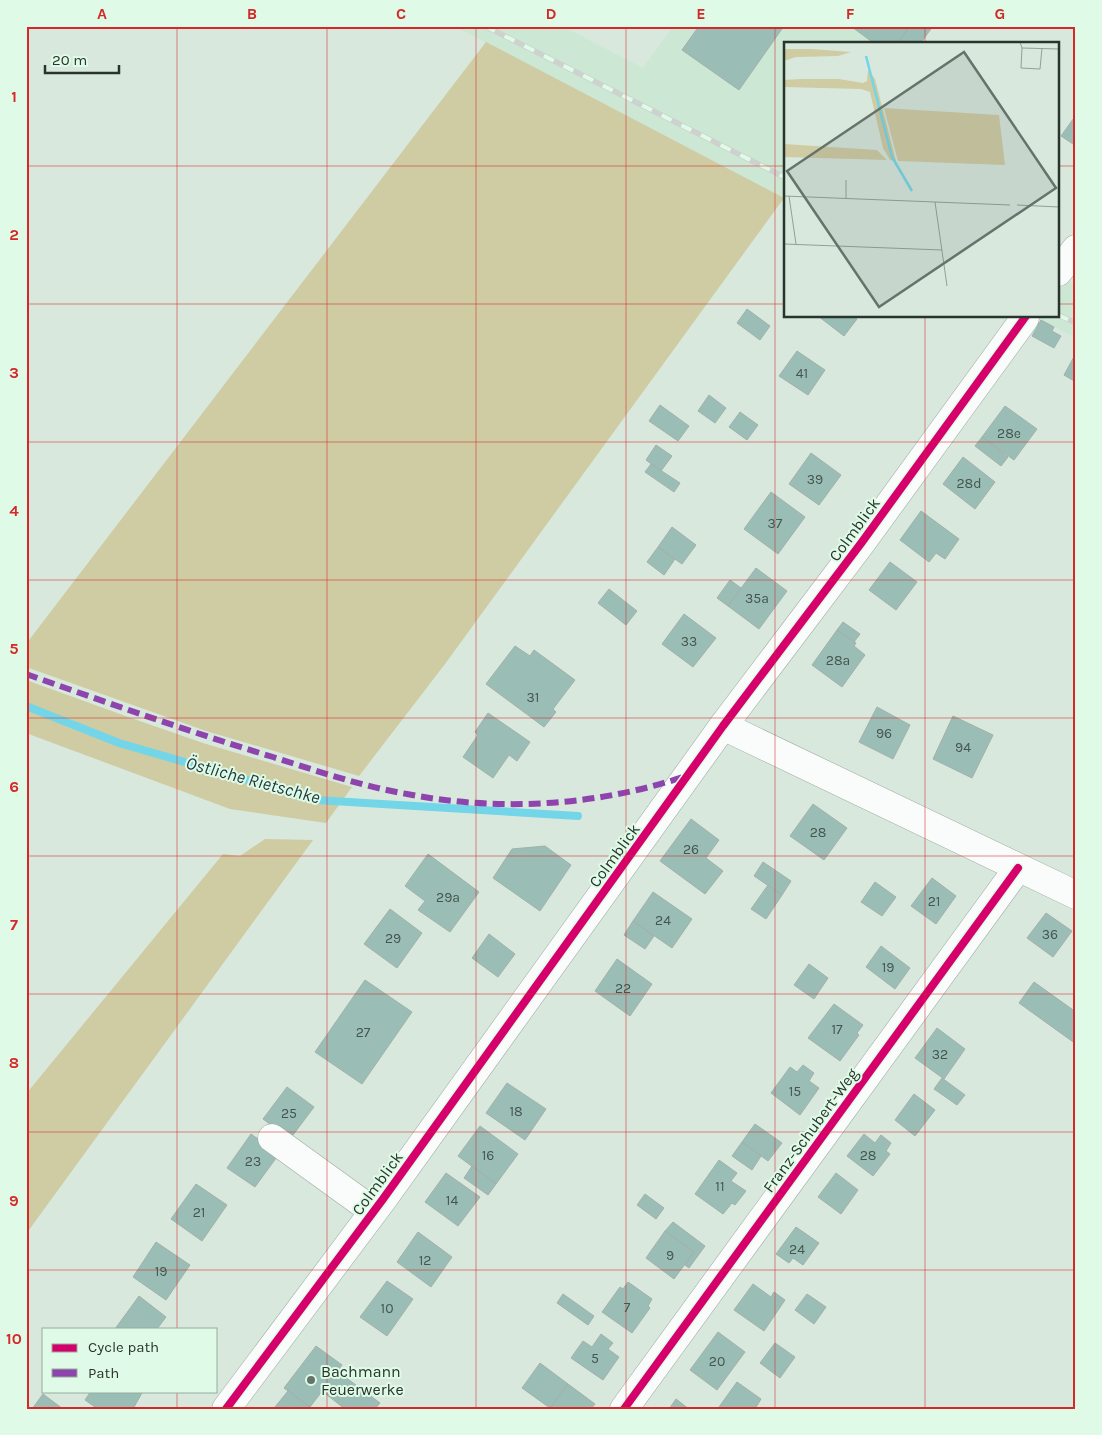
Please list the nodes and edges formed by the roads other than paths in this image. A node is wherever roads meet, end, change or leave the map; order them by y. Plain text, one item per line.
1 (1076, 248) edge
2 (1060, 269) edge
3 (1024, 318) dead end
4 (723, 726) junction
5 (1018, 868) junction
6 (1076, 896) edge
7 (272, 1138) dead end
8 (374, 1211) junction
9 (226, 1409) edge
10 (624, 1409) edge

1 - 2 street
3 - 4 street, Colmblick
4 - 5 street
4 - 8 street, Colmblick
5 - 6 street
5 - 10 street, Franz-Schubert-Weg
7 - 8 street
8 - 9 street, Colmblick

